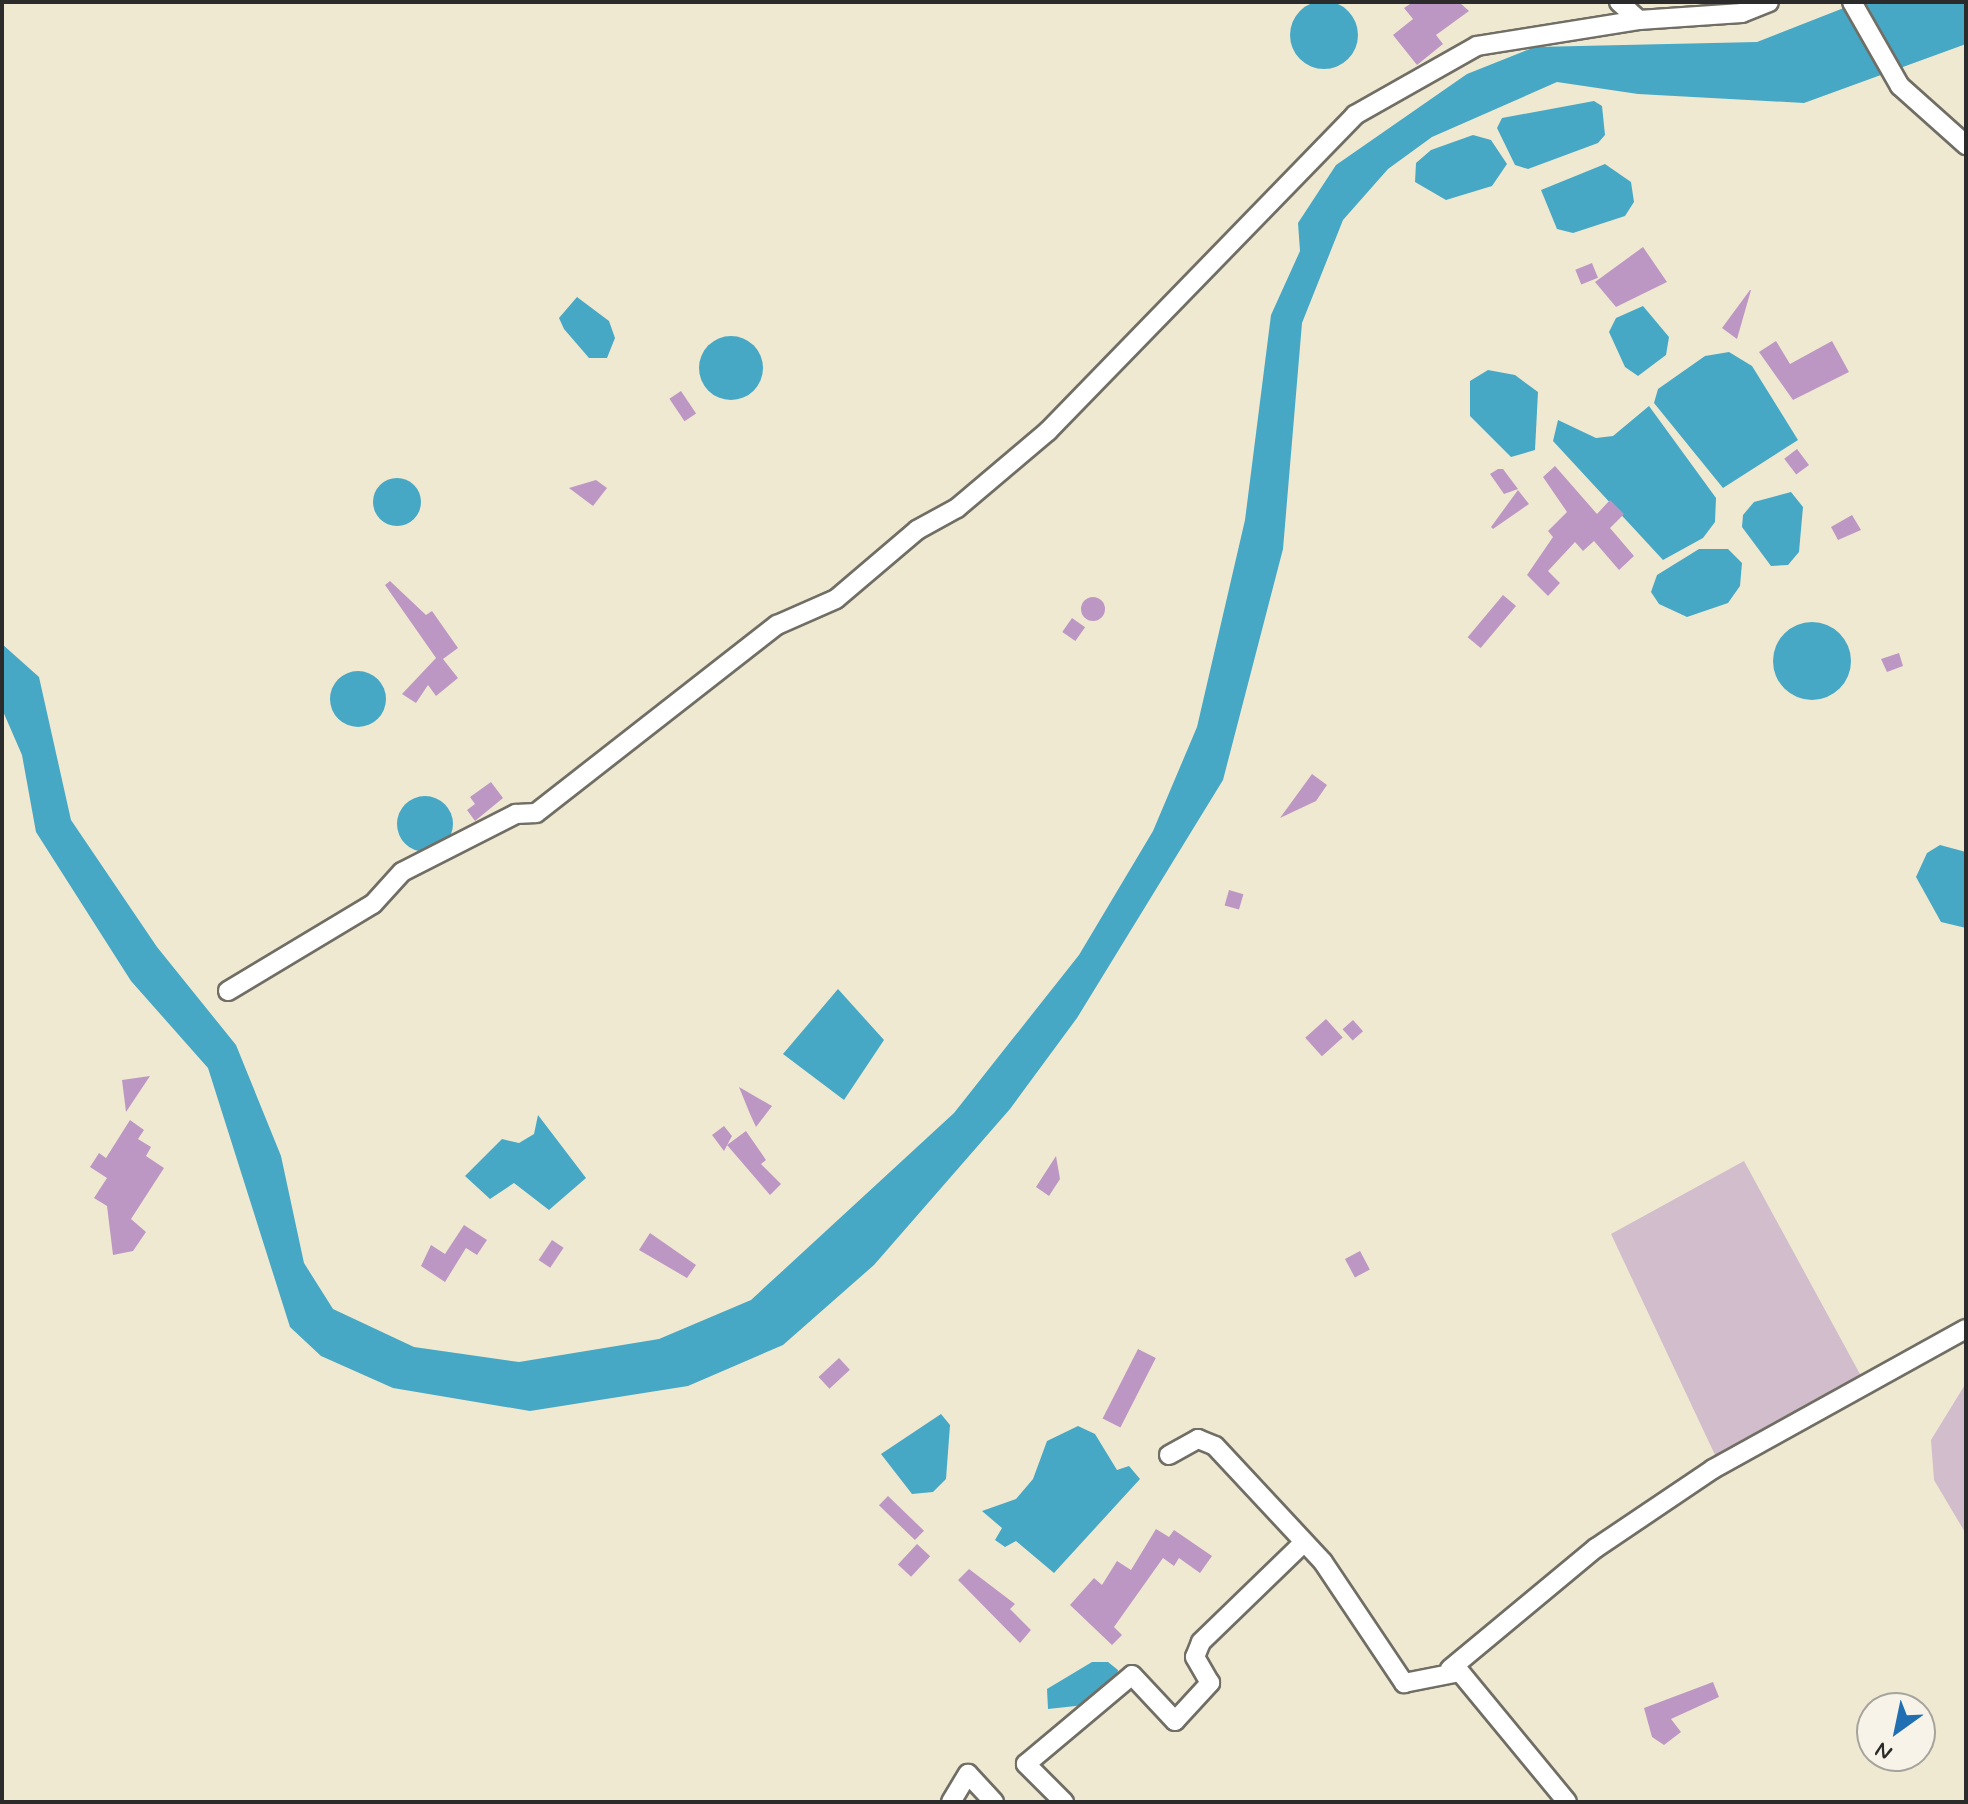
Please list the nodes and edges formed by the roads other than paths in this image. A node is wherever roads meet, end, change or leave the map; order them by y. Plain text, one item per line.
1 (1619, 2) edge
2 (1769, 2) edge
3 (1852, 2) edge
4 (1639, 20) junction
5 (1966, 145) edge
6 (228, 991) dead end
7 (1966, 1329) edge
8 (1169, 1455) dead end
9 (1303, 1543) junction
10 (1450, 1669) junction
11 (951, 1802) edge
12 (994, 1802) edge
13 (1064, 1802) edge
14 (1567, 1802) edge

1 - 4 street
2 - 4 street
3 - 5 street
4 - 6 street
7 - 10 street
8 - 9 street
9 - 10 street
9 - 13 street
10 - 14 street
11 - 12 street

